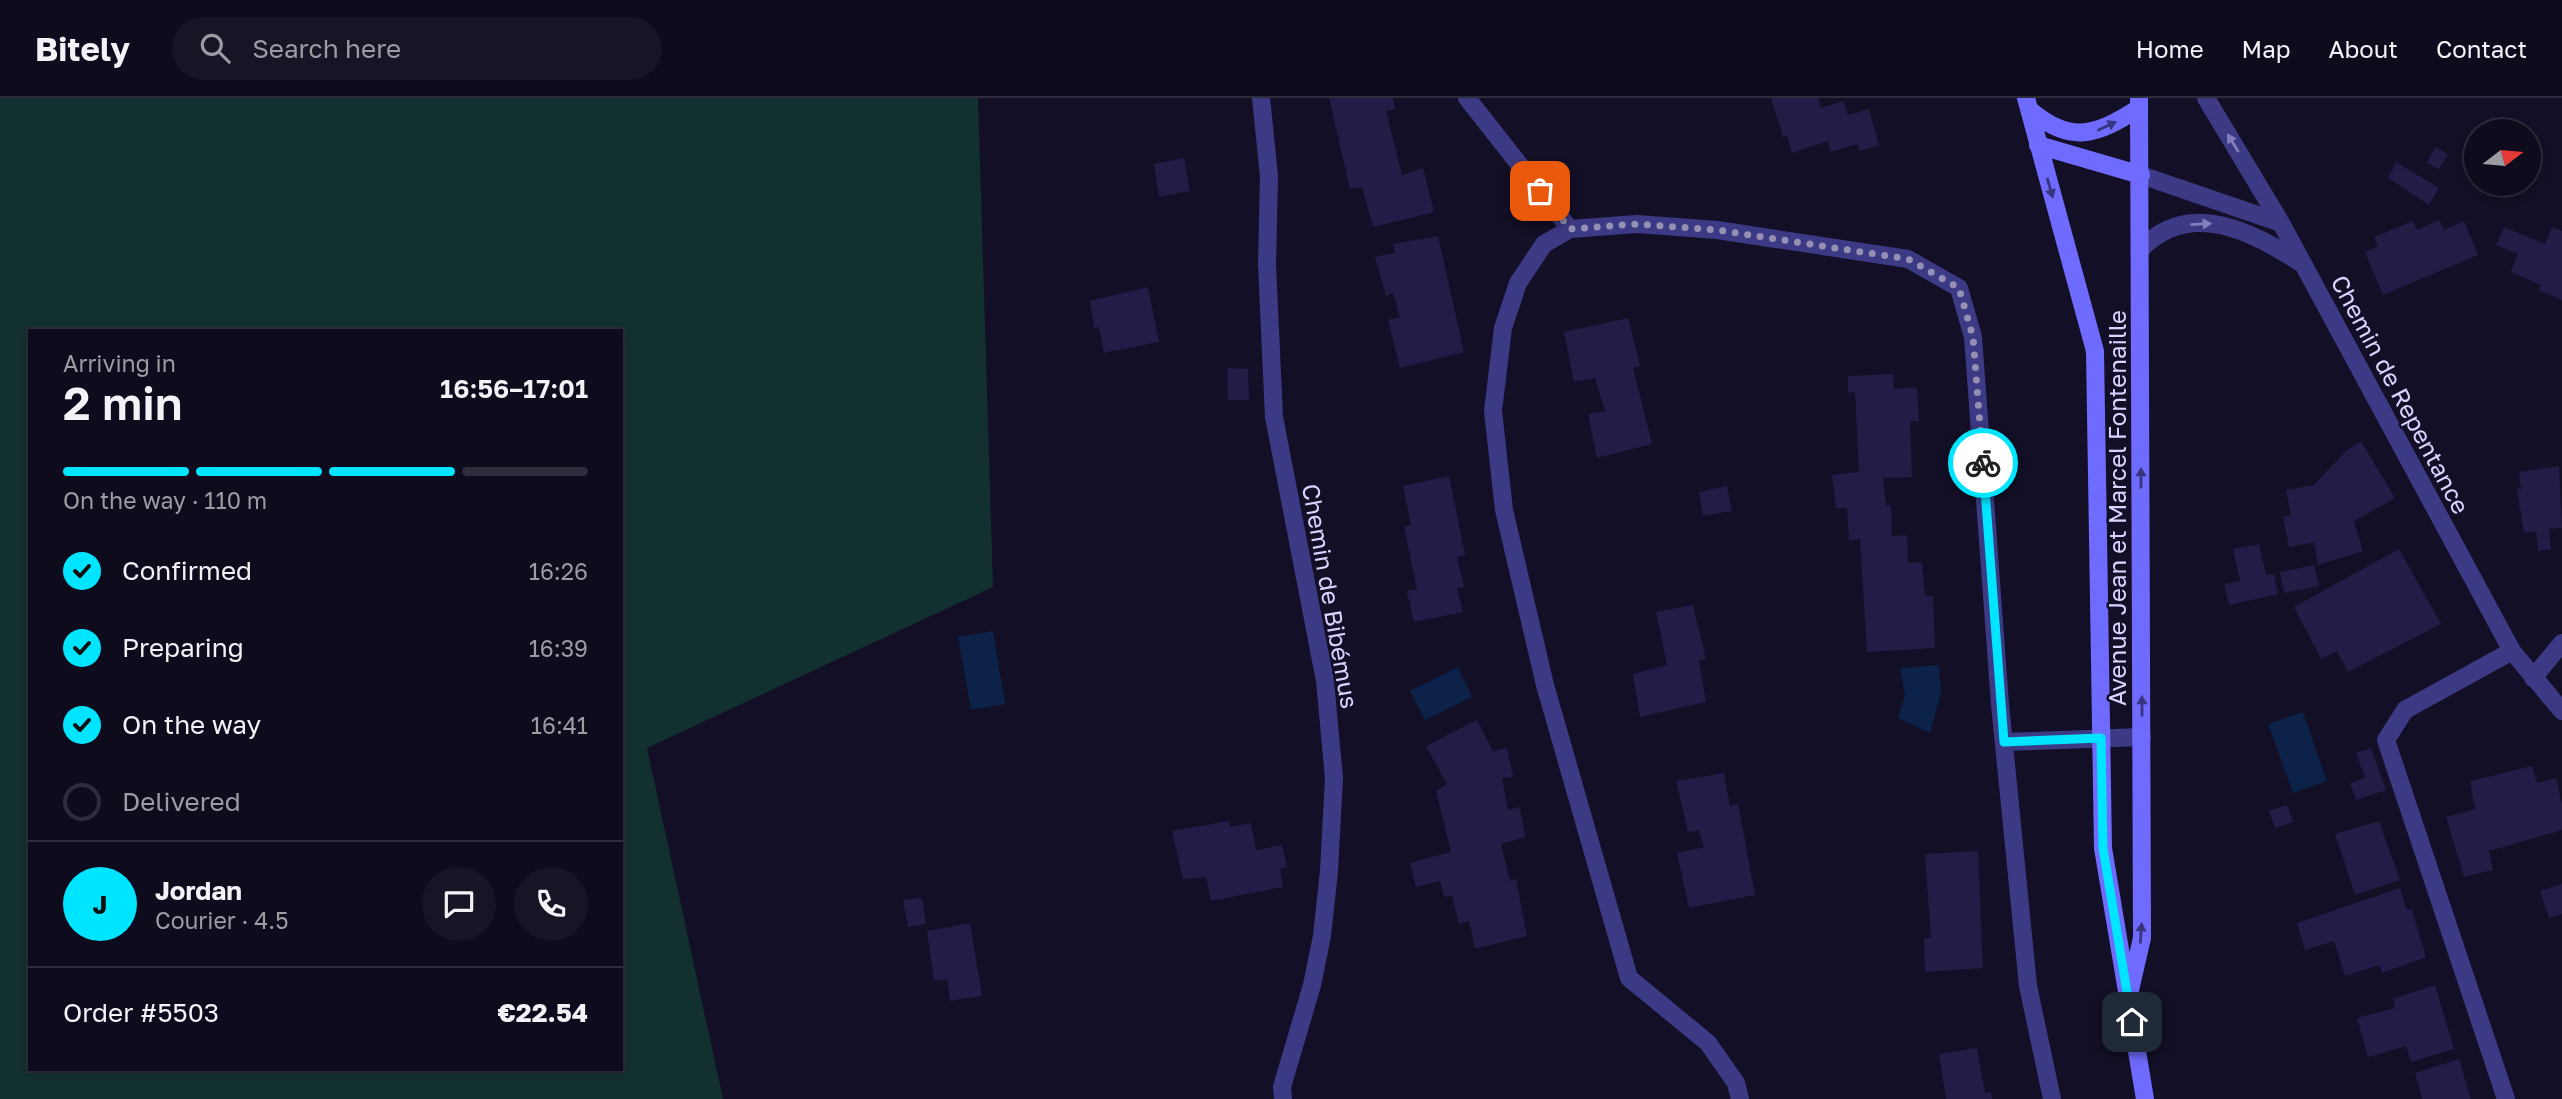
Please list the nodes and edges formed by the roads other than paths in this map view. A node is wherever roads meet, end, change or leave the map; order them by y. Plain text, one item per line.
1 (1261, 98) edge
2 (1467, 98) edge
3 (2206, 98) edge
4 (2139, 103) edge
5 (2028, 104) edge
6 (2038, 145) junction
7 (2141, 175) junction
8 (2281, 223) junction
9 (1570, 229) junction
10 (2141, 248) junction
11 (2304, 265) junction
12 (2562, 643) edge
13 (2512, 651) junction
14 (2533, 678) junction
15 (2562, 711) edge
16 (2142, 737) junction
17 (2101, 738) junction
18 (2004, 742) junction
19 (2128, 1000) junction
20 (1283, 1099) edge
21 (1740, 1099) edge
22 (2052, 1099) edge
23 (2146, 1099) edge
24 (2507, 1099) edge

1 - 20 street, Chemin de Bibémus
2 - 9 street
8 -> 3 street, Chemin de Repentance
5 -> 4 main road
4 - 7 main road, Avenue Jean et Marcel Fontenaille
5 - 6 main road, Avenue Jean et Marcel Fontenaille
6 - 7 main road
6 -> 17 main road, Avenue Jean et Marcel Fontenaille
7 - 8 street
7 - 10 main road, Avenue Jean et Marcel Fontenaille
8 - 11 street, Chemin de Repentance
9 - 18 street
9 - 21 street
10 -> 11 street
16 -> 10 main road, Avenue Jean et Marcel Fontenaille
11 - 13 street, Chemin de Repentance
12 - 14 street
13 - 14 street, Chemin de Repentance
13 - 24 street
14 - 15 street, Chemin de Repentance
16 - 17 street
19 -> 16 main road, Avenue Jean et Marcel Fontenaille
17 - 18 street
17 - 19 main road, Avenue Jean et Marcel Fontenaille
18 - 22 street
19 - 23 main road, Avenue Jean et Marcel Fontenaille

